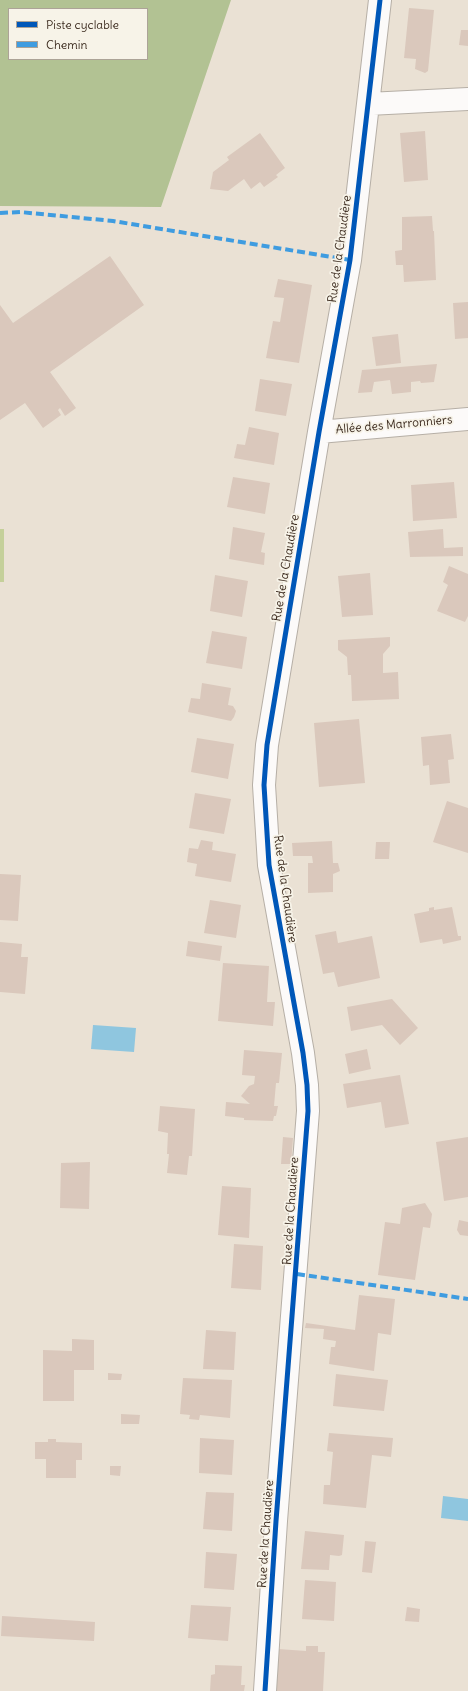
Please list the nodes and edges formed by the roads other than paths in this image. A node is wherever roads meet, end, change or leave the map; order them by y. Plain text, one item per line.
1 (380, 0) edge
2 (468, 99) edge
3 (368, 104) junction
4 (468, 419) edge
5 (319, 432) junction
6 (265, 1691) edge

1 - 3 street, Rue de la Chaudière
2 - 3 street
3 - 5 street, Rue de la Chaudière
4 - 5 street, Allée des Marronniers
5 - 6 street, Rue de la Chaudière

